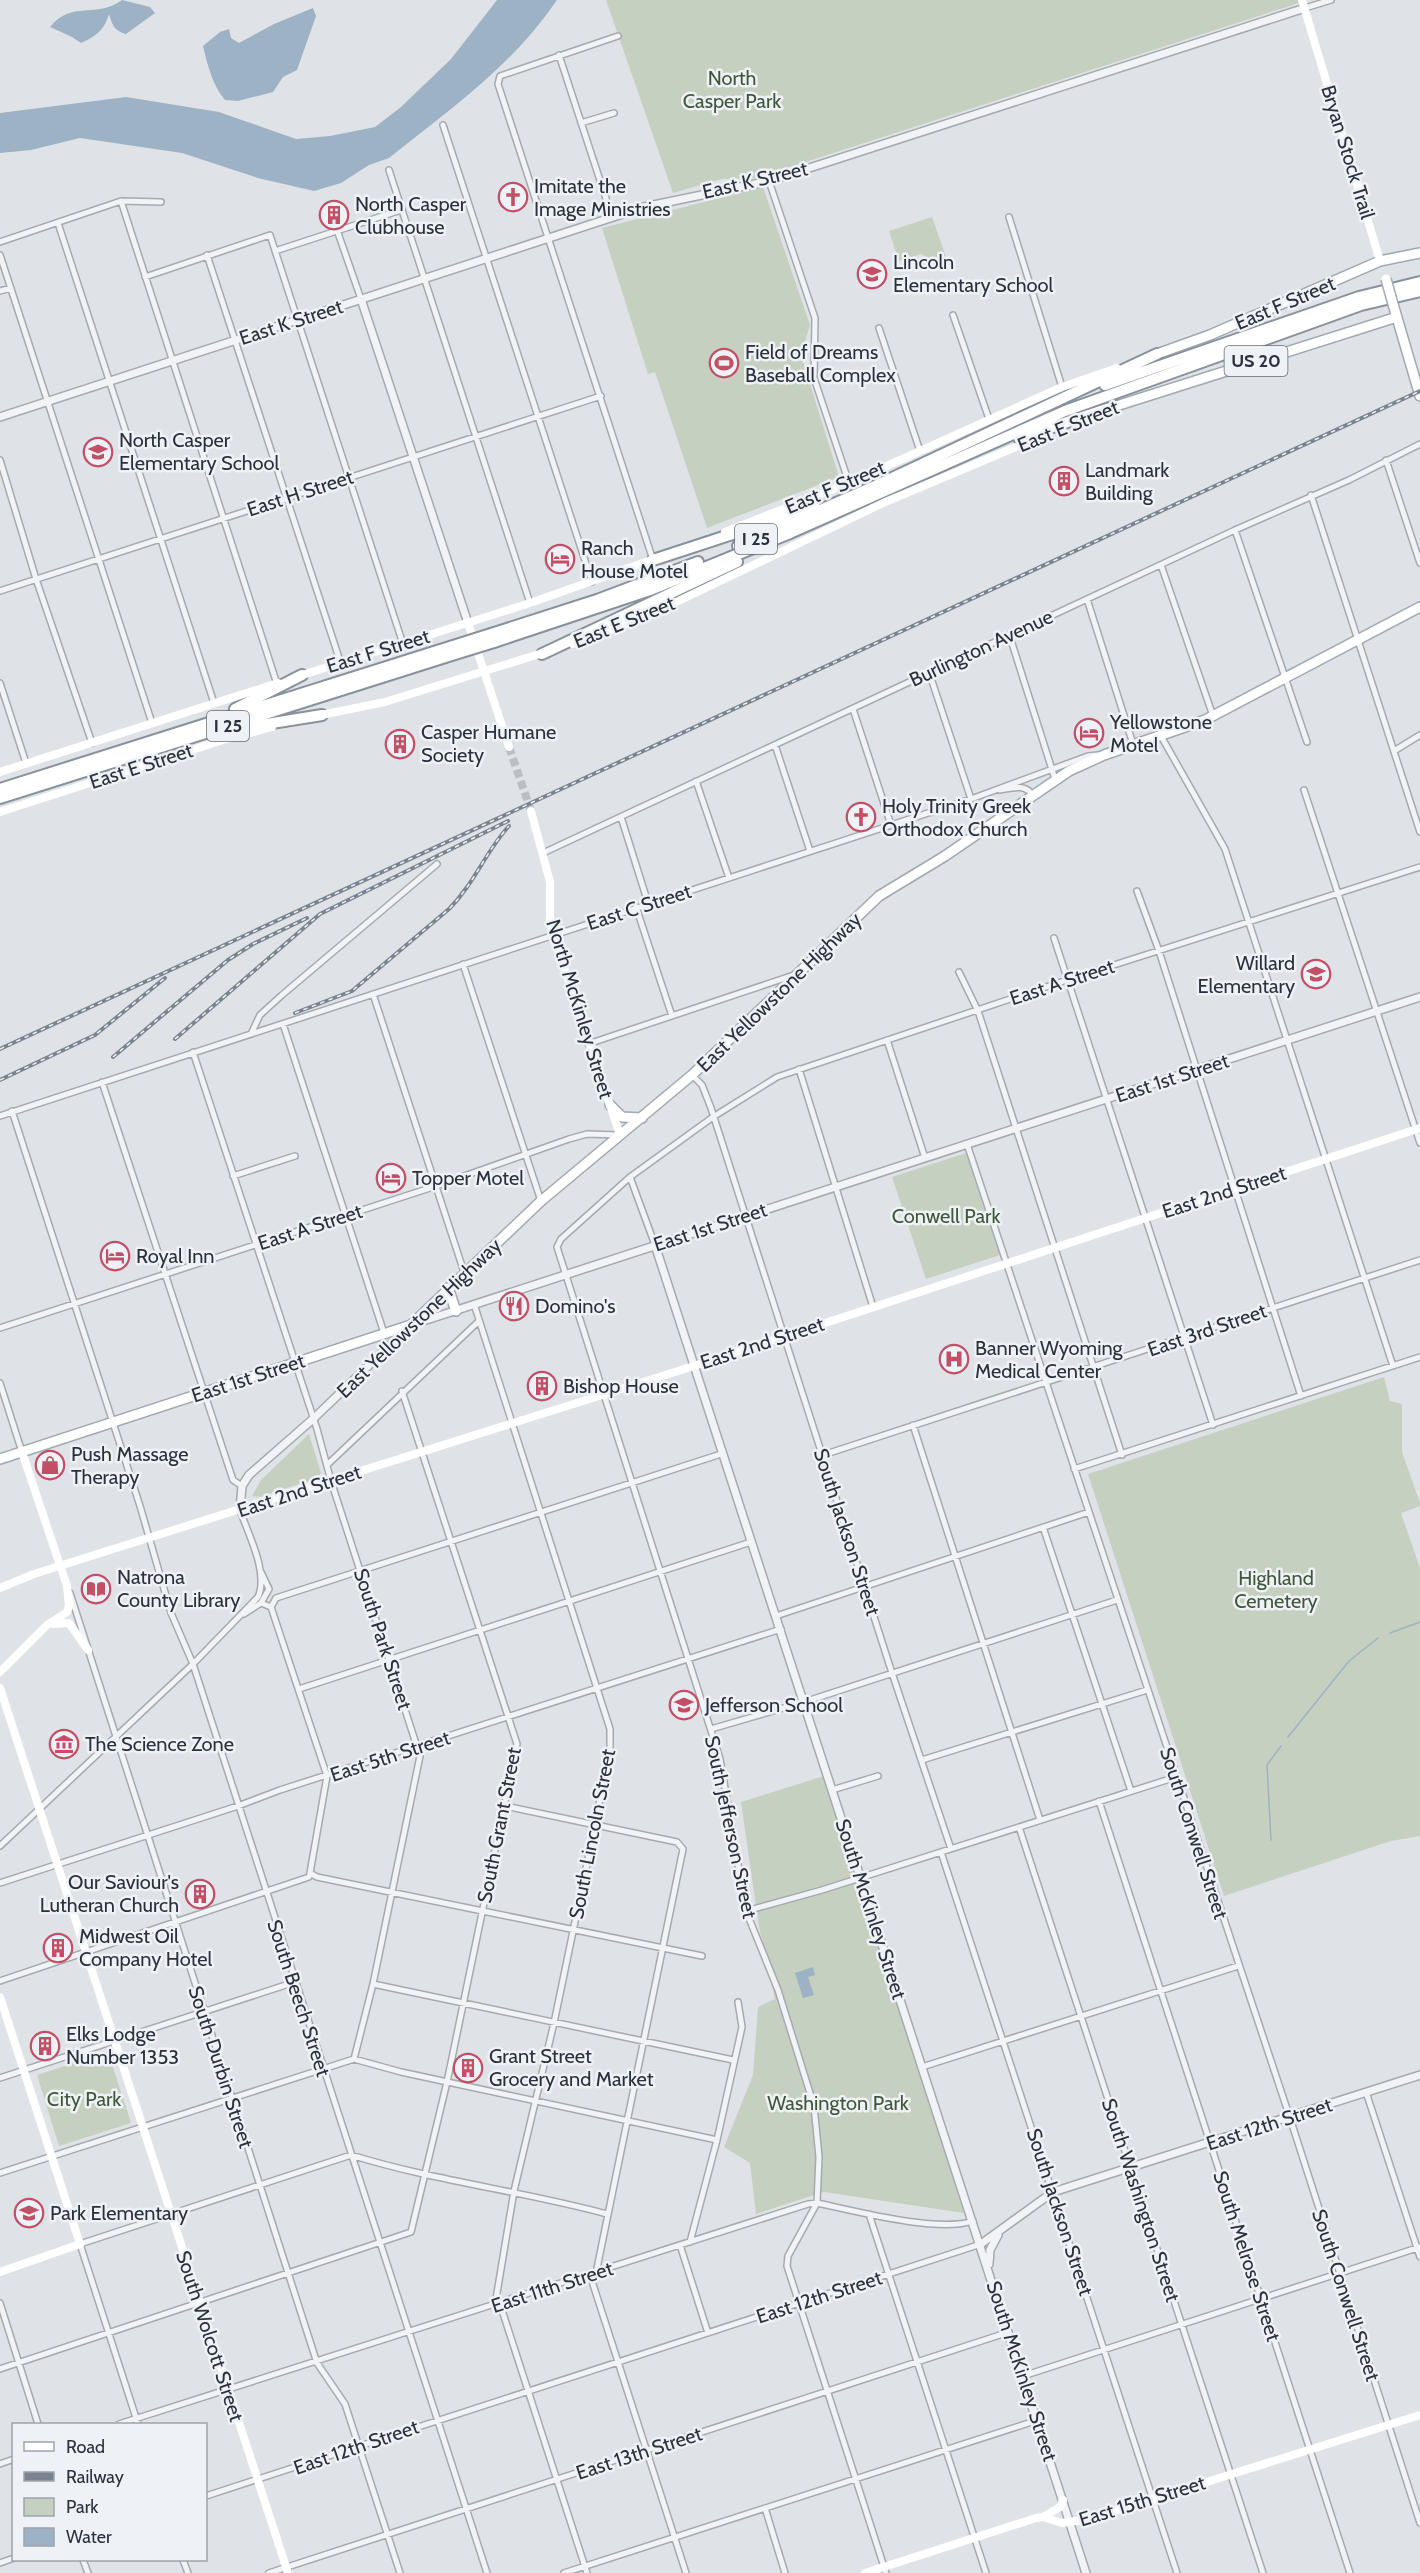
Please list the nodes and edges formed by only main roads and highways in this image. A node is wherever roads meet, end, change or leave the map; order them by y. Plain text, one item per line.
1 (1303, 4) edge
2 (1420, 253) edge
3 (1380, 261) junction
4 (1420, 282) edge
5 (1420, 291) edge
6 (1397, 317) junction
7 (1157, 354) junction
8 (1420, 396) edge
9 (1116, 406) junction
10 (1013, 421) junction
11 (978, 450) junction
12 (875, 486) junction
13 (790, 533) junction
14 (653, 560) junction
15 (1420, 608) edge
16 (468, 623) junction
17 (492, 638) junction
18 (542, 654) junction
19 (483, 672) junction
20 (302, 675) junction
21 (322, 715) junction
22 (166, 741) junction
23 (508, 747) tunnel mouth
24 (0, 771) edge
25 (0, 789) edge
26 (0, 798) edge
27 (531, 811) tunnel mouth
28 (0, 812) edge
29 (610, 1105) junction
30 (642, 1118) junction
31 (1418, 1129) edge
32 (620, 1136) junction
33 (448, 1288) junction
34 (456, 1311) road end
35 (411, 1325) joint
36 (22, 1452) junction
37 (0, 1459) edge
38 (61, 1567) junction
39 (0, 1588) edge
40 (47, 1625) junction
41 (88, 1650) road end
42 (0, 1672) edge
43 (0, 1688) edge
44 (0, 1997) edge
45 (0, 2272) edge
46 (1420, 2415) edge
47 (1063, 2500) road end
48 (1043, 2517) junction
49 (287, 2570) edge
50 (885, 2570) edge
51 (865, 2573) edge

1 - 3 main road, Bryan Stock Trail
2 - 3 main road, East F Street
3 - 6 main road, Bryan Stock Trail, bridge
3 - 7 main road, East F Street / US 20
4 - 10 highway, I 25
5 - 11 highway, I 25
6 - 8 main road, Bryan Stock Trail
6 - 9 main road, East E Street / US 20
7 - 10 highway, US 20
7 - 14 main road, East F Street
9 - 11 highway, US 20
9 - 18 main road, East E Street
10 - 12 highway, I 25
11 - 13 highway, I 25
12 - 14 highway
12 - 17 highway, I 25
13 - 17 highway, I 25
13 - 18 highway
14 - 16 main road, East F Street
15 - 30 main road, East Yellowstone Highway
16 - 19 main road
16 - 20 main road, East F Street
17 - 22 highway, I 25, bridge
18 - 19 main road, East E Street
19 - 21 main road, East E Street
19 - 23 main road
20 - 22 highway
20 - 24 main road, East F Street
21 - 22 highway
21 - 28 main road, East E Street
22 - 25 highway, I 25
22 - 26 highway, I 25
27 - 29 main road, North McKinley Street
29 - 30 main road
29 - 32 main road, North McKinley Street
30 - 32 main road, East Yellowstone Highway
31 - 38 main road, East 2nd Street
32 - 33 main road, East Yellowstone Highway
33 - 34 main road
33 - 35 main road, East Yellowstone Highway
35 - 36 main road, East 1st Street
36 - 37 main road, East 1st Street
36 - 38 main road, South Durbin Street
38 - 39 main road, East 2nd Street
38 - 40 main road, South Durbin Street
40 - 41 main road
40 - 42 main road
43 - 49 main road, South Wolcott Street
44 - 45 main road
46 - 48 main road, East 15th Street
47 - 48 main road
48 - 50 main road, East 15th Street
50 - 51 main road, East 15th Street

